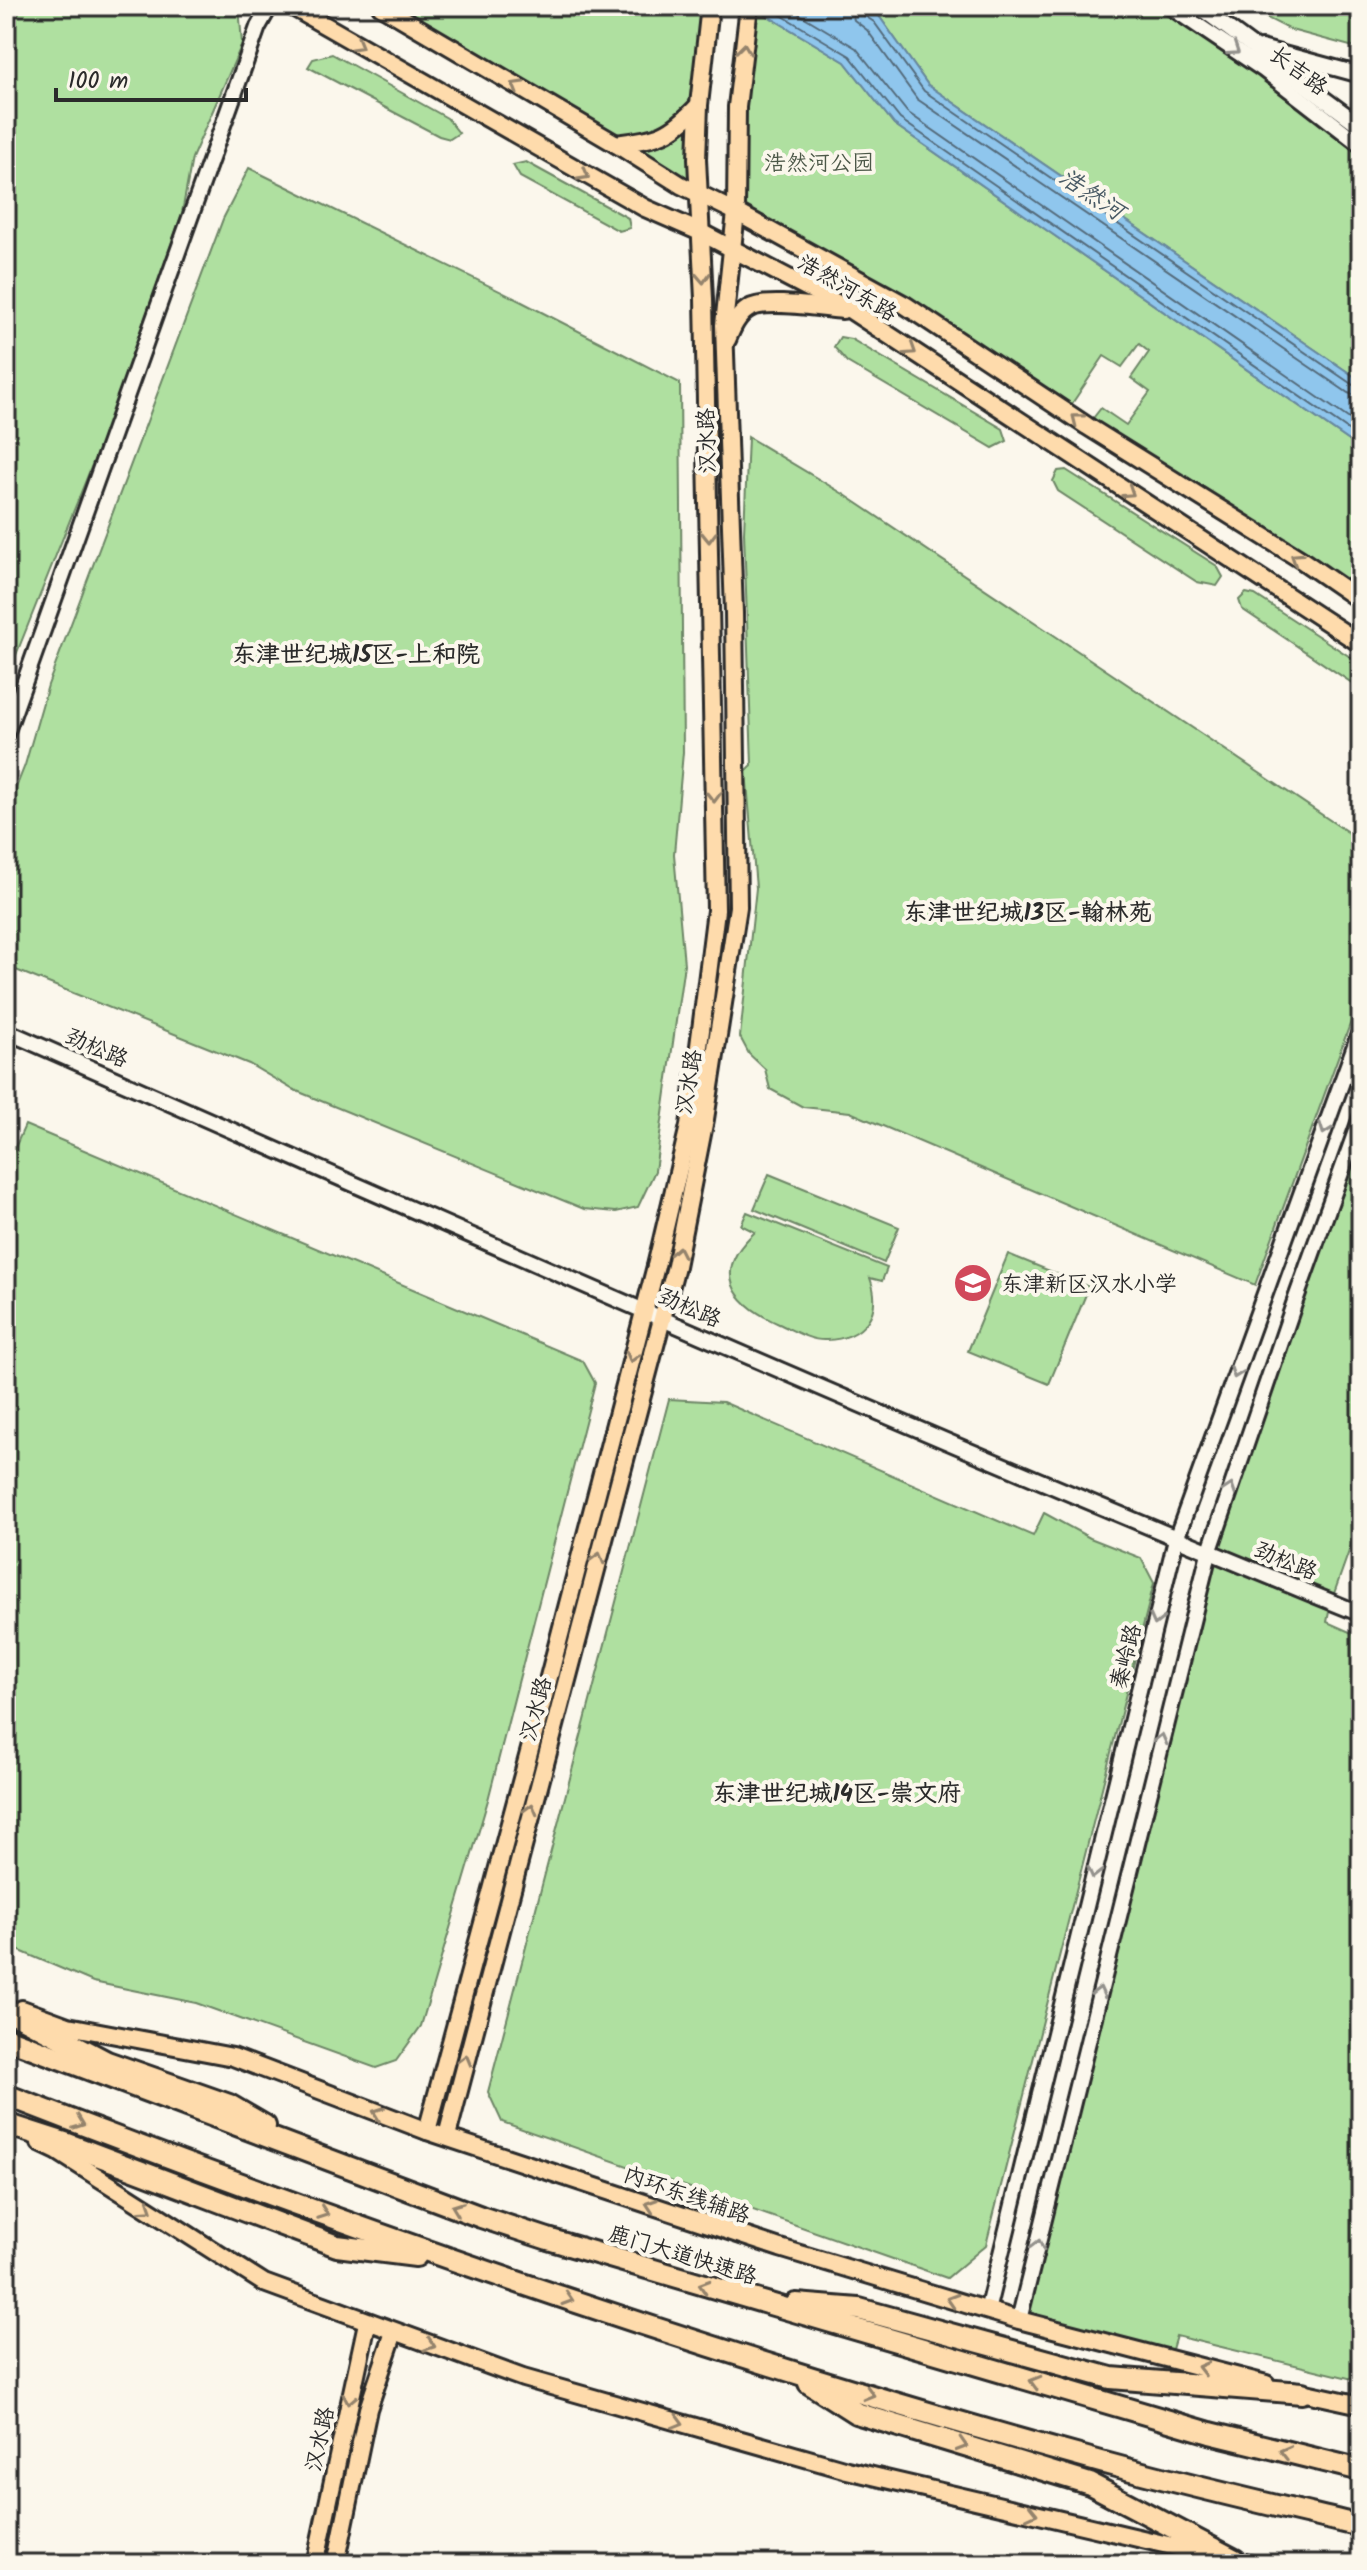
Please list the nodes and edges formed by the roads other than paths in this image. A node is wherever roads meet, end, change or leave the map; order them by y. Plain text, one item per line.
1 (270, 6) edge
2 (291, 6) edge
3 (381, 6) edge
4 (710, 6) edge
5 (749, 6) edge
6 (1169, 6) edge
7 (1198, 6) edge
8 (1251, 45) junction
9 (1361, 75) edge
10 (700, 96) junction
11 (1361, 103) edge
12 (1360, 125) edge
13 (616, 144) junction
14 (1361, 145) edge
15 (701, 195) junction
16 (736, 212) junction
17 (700, 232) junction
18 (734, 248) junction
19 (852, 311) junction
20 (725, 345) junction
21 (1361, 601) edge
22 (1361, 644) edge
23 (6, 734) edge
24 (1361, 1029) edge
25 (6, 1031) edge
26 (1361, 1117) edge
27 (644, 1311) junction
28 (661, 1318) junction
29 (1176, 1539) junction
30 (1209, 1553) junction
31 (1361, 1614) edge
32 (6, 2006) edge
33 (6, 2038) edge
34 (6, 2095) edge
35 (6, 2126) edge
36 (427, 2131) junction
37 (447, 2136) junction
38 (321, 2157) junction
39 (456, 2261) junction
40 (752, 2301) junction
41 (987, 2311) junction
42 (1019, 2320) junction
43 (367, 2323) junction
44 (394, 2332) junction
45 (789, 2371) junction
46 (1302, 2393) junction
47 (1361, 2405) edge
48 (1361, 2470) edge
49 (1361, 2526) edge
50 (1239, 2563) edge
51 (315, 2564) edge
52 (336, 2564) edge

1 - 23 street
2 -> 17 main road, 浩然河东路
13 -> 3 main road, 浩然河东路
4 - 10 main road, 汉水路
16 -> 5 main road, 汉水路
6 -> 14 street, 长吉路
7 - 8 street, 长吉路
8 - 9 street
8 - 12 street, 长吉路
10 - 13 main road
10 - 15 main road, 汉水路
11 - 12 street
13 - 15 main road, 浩然河东路
15 - 16 main road, 浩然河东路
15 - 17 main road, 汉水路
16 - 18 main road, 汉水路
21 -> 16 main road, 浩然河东路
17 - 18 main road, 浩然河东路
17 -> 27 main road, 汉水路
18 - 19 main road, 浩然河东路
18 - 20 main road, 汉水路
19 - 20 main road
19 -> 22 main road, 浩然河东路
28 -> 20 main road, 汉水路
24 -> 29 street, 秦岭路
25 - 27 street, 劲松路
30 -> 26 street
27 - 28 street, 劲松路
27 -> 36 main road, 汉水路
28 - 29 street, 劲松路
37 -> 28 main road, 汉水路
29 - 30 street, 劲松路
29 -> 41 street, 秦岭路
30 - 31 street, 劲松路
42 -> 30 street
36 -> 32 main road, 内环东线辅路
32 - 38 highway
33 - 38 highway, 鹿门大道快速路
34 -> 39 highway
35 - 39 highway
35 -> 43 main road
36 - 37 main road, 内环东线辅路
41 -> 37 main road, 内环东线辅路
40 -> 38 highway, 鹿门大道快速路
39 -> 45 highway
40 - 46 highway
48 -> 40 highway, 鹿门大道快速路
41 - 42 main road, 内环东线辅路
46 -> 42 main road, 内环东线辅路
43 - 44 main road
43 -> 51 main road, 汉水路
44 -> 50 main road
44 - 52 main road, 汉水路
45 -> 49 highway
45 -> 50 highway
46 - 47 main road, 内环东线辅路

